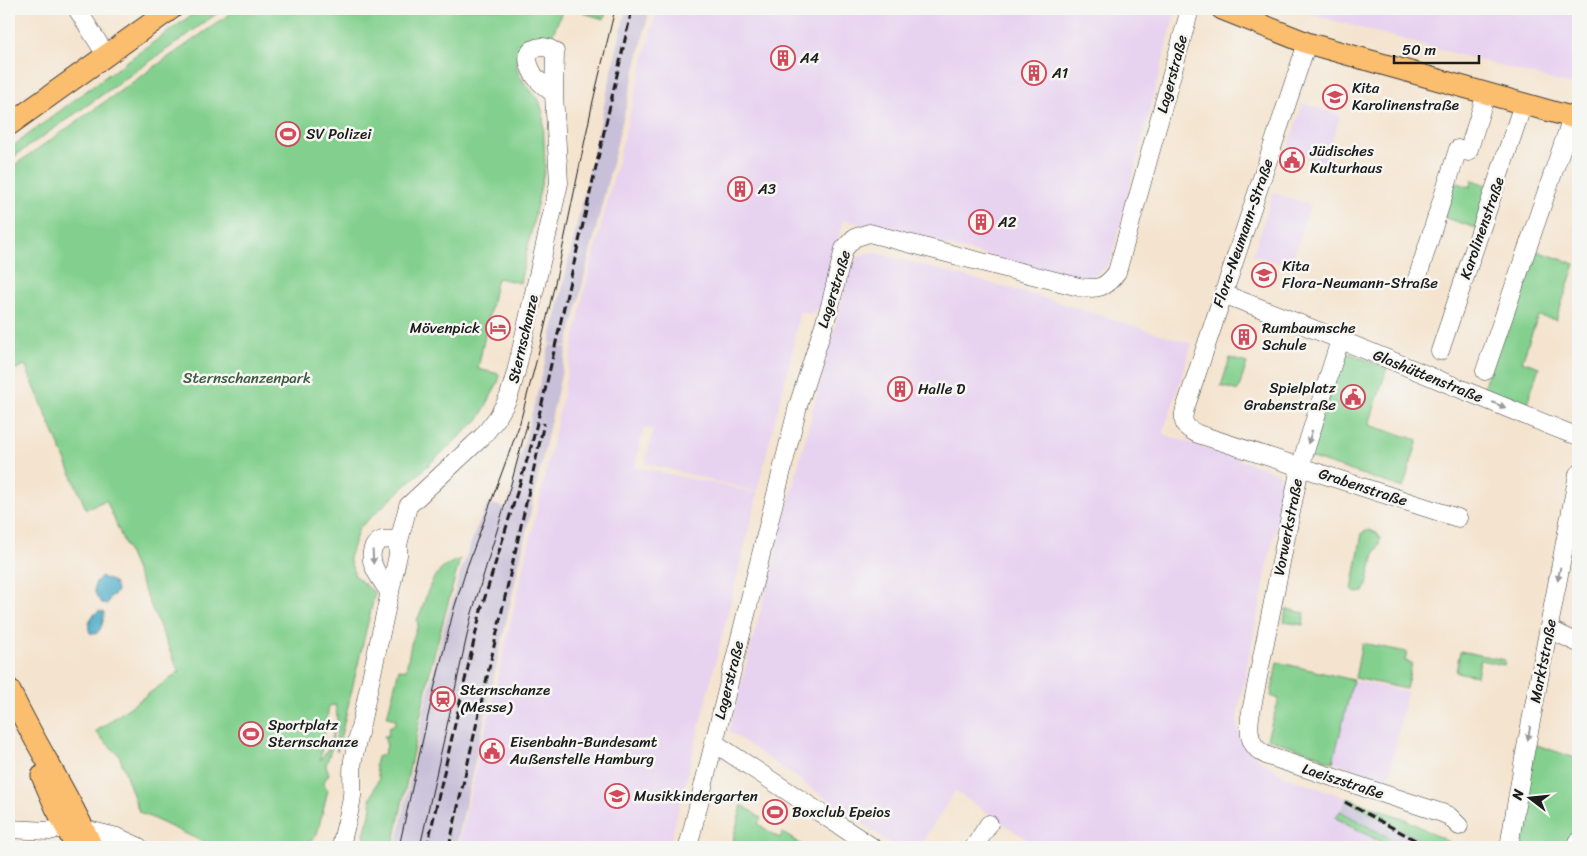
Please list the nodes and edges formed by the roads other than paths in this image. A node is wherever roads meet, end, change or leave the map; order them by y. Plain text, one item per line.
1 (77, 9) edge
2 (172, 9) edge
3 (1190, 9) edge
4 (1222, 9) edge
5 (1307, 43) junction
6 (106, 55) junction
7 (554, 94) dead end
8 (1486, 94) junction
9 (1523, 104) junction
10 (1575, 119) edge
11 (9, 125) edge
12 (1417, 279) dead end
13 (1223, 294) junction
14 (1340, 340) junction
15 (1440, 351) dead end
16 (1485, 371) dead end
17 (1185, 424) joint
18 (1578, 433) edge
19 (1300, 467) junction
20 (1578, 474) edge
21 (1458, 518) dead end
22 (398, 545) junction
23 (390, 593) junction
24 (1549, 629) junction
25 (1578, 643) edge
26 (9, 689) edge
27 (1250, 717) joint
28 (713, 742) junction
29 (989, 824) dead end
30 (1460, 826) dead end
31 (9, 829) edge
32 (78, 836) edge
33 (1578, 842) edge
34 (140, 847) edge
35 (341, 847) edge
36 (688, 847) edge
37 (872, 847) edge
38 (974, 847) edge
39 (1509, 847) edge
40 (1576, 847) edge

1 - 6 street
2 - 6 main road
3 - 28 street, Lagerstraße
4 - 5 main road
5 - 8 main road
5 - 13 street, Flora-Neumann-Straße
6 - 11 main road
7 - 22 street, Sternschanze
8 - 9 main road
8 - 12 street
9 - 10 main road
9 - 15 street, Karolinenstraße
10 - 16 street, Glashüttenstraße
13 - 14 street, Glashüttenstraße
13 - 17 street, Flora-Neumann-Straße
14 -> 18 street, Glashüttenstraße
14 -> 19 street, Vorwerkstraße
17 - 19 street, Grabenstraße
19 - 21 street, Grabenstraße
19 - 27 street, Vorwerkstraße
20 -> 24 street, Marktstraße
22 - 23 street, Sternschanze
22 -> 23 street
23 - 35 street, Sternschanze
24 - 25 street
24 -> 39 street, Marktstraße
26 - 32 main road
27 - 30 street, Laeiszstraße
28 - 36 street, Lagerstraße
28 - 37 street
29 - 38 street
31 - 32 street
32 - 34 street
33 - 40 street

